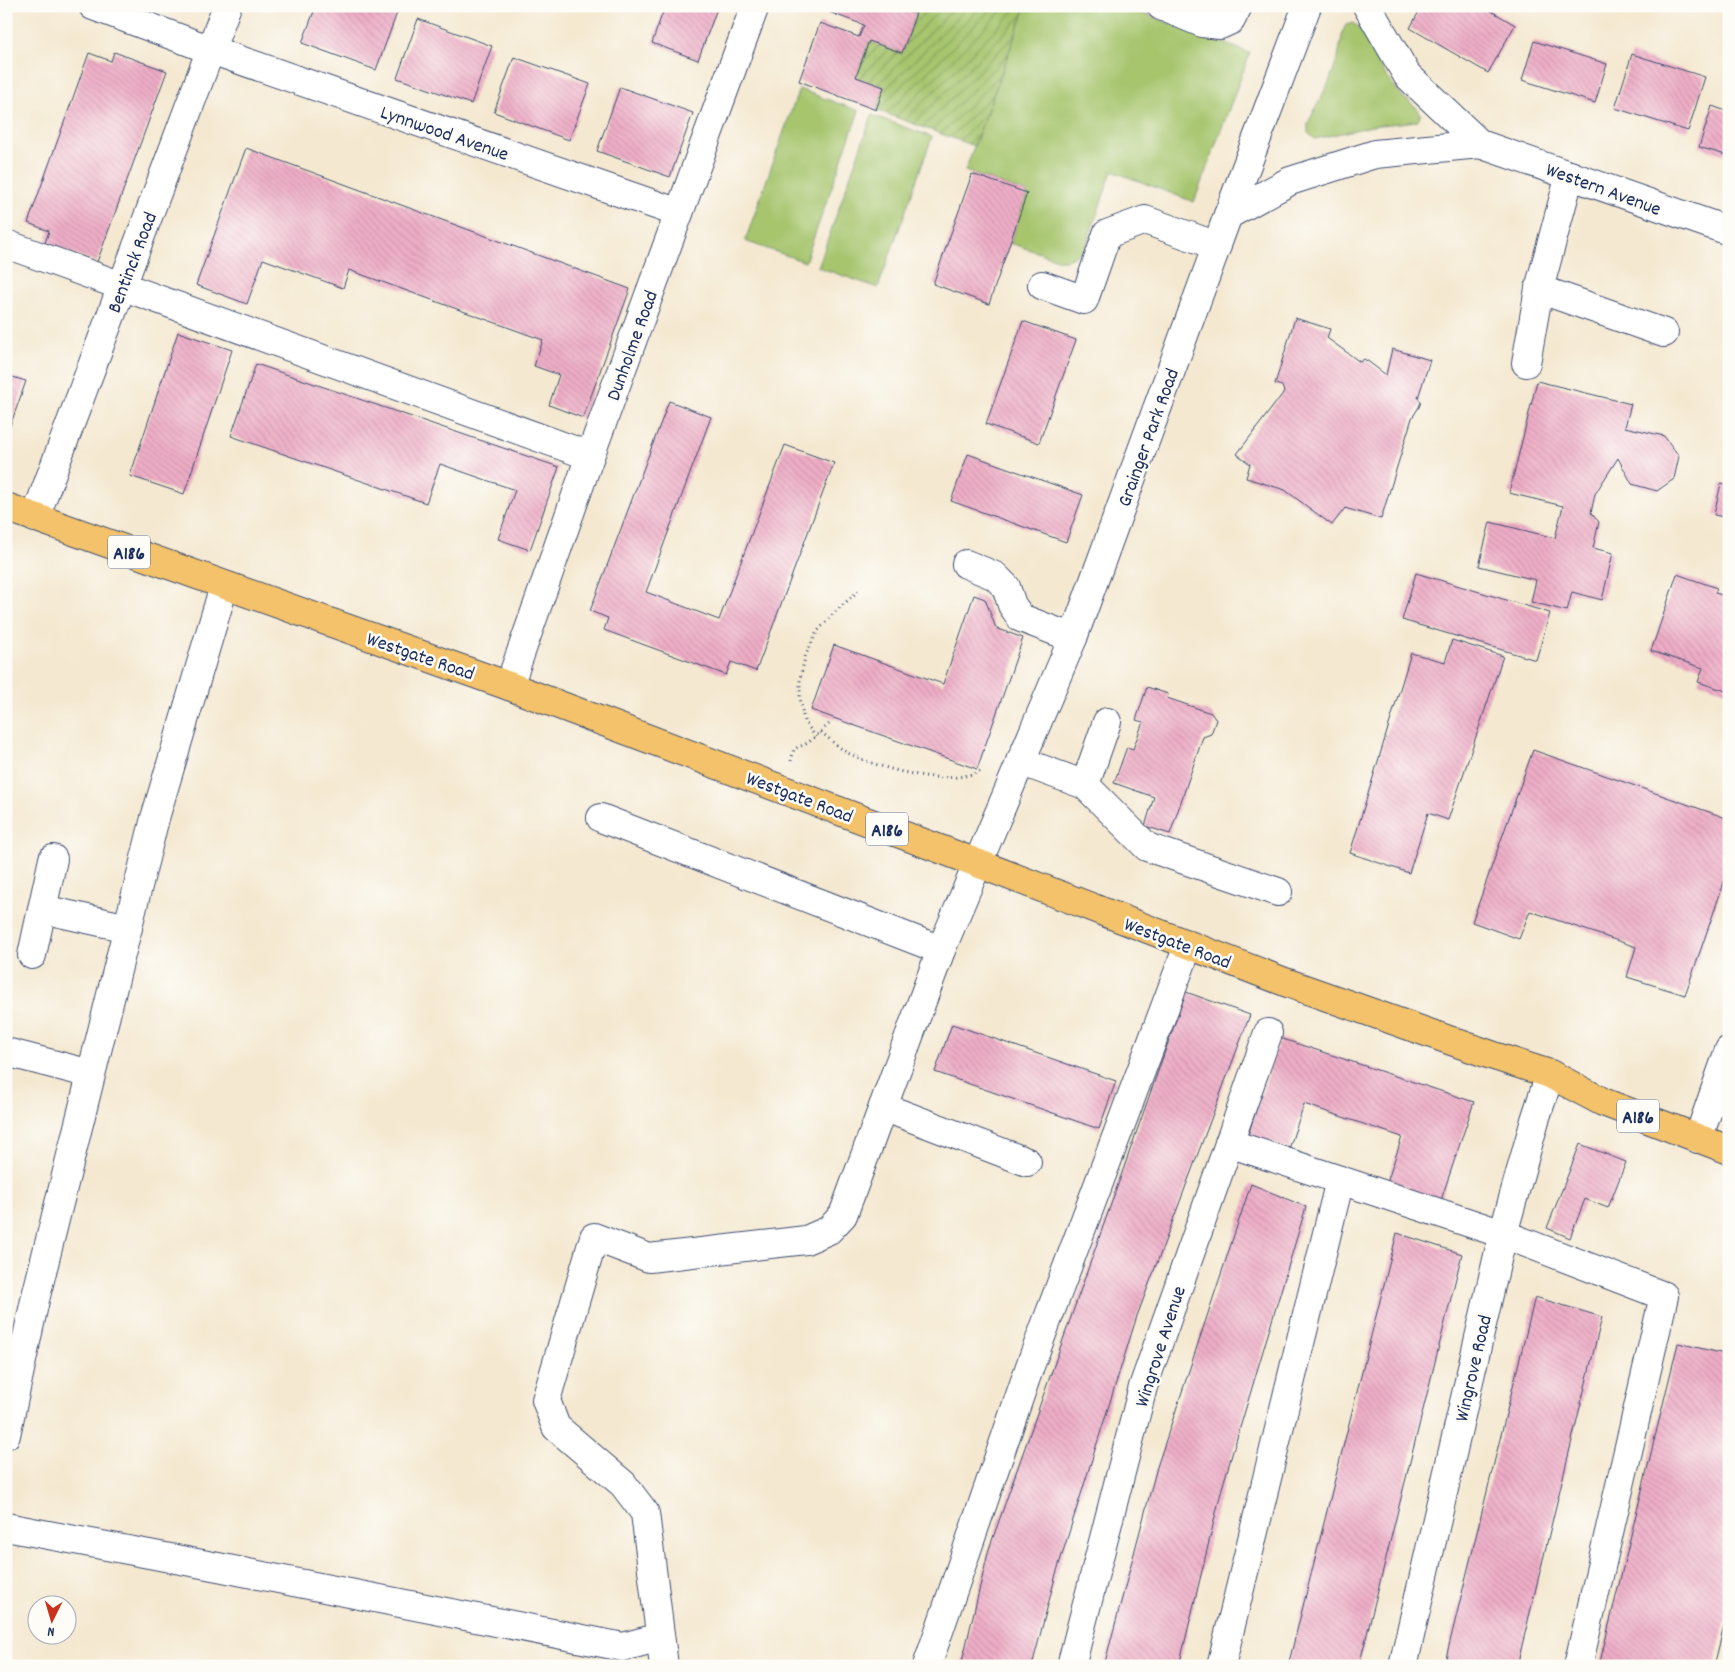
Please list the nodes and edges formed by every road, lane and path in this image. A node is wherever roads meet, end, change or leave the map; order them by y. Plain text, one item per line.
1 (93, 6) edge
2 (227, 6) edge
3 (756, 6) edge
4 (1161, 6) edge
5 (1238, 6) edge
6 (1307, 6) edge
7 (1367, 6) edge
8 (211, 50) junction
9 (1480, 144) junction
10 (1570, 175) junction
11 (679, 213) junction
12 (1228, 215) junction
13 (1729, 231) edge
14 (6, 244) edge
15 (1217, 246) junction
16 (1042, 285) dead end
17 (122, 287) junction
18 (1539, 289) junction
19 (1664, 333) dead end
20 (1526, 363) dead end
21 (590, 456) junction
22 (6, 507) edge
23 (35, 518) junction
24 (966, 564) dead end
25 (224, 586) junction
26 (860, 588) dead end
27 (1073, 638) junction
28 (509, 686) junction
29 (1107, 722) dead end
30 (829, 724) dead end
31 (821, 732) junction
32 (816, 737) junction
33 (794, 749) dead end
34 (1020, 761) junction
35 (983, 770) dead end
36 (1085, 785) junction
37 (601, 818) dead end
38 (53, 859) dead end
39 (977, 863) junction
40 (1278, 892) dead end
41 (42, 909) junction
42 (128, 928) junction
43 (1188, 946) junction
44 (941, 950) junction
45 (32, 955) dead end
46 (1268, 1033) dead end
47 (1729, 1050) edge
48 (6, 1052) edge
49 (91, 1074) junction
50 (1550, 1074) junction
51 (883, 1107) junction
52 (1698, 1139) junction
53 (1229, 1143) junction
54 (1729, 1150) edge
55 (1027, 1162) dead end
56 (1340, 1180) junction
57 (1503, 1234) junction
58 (6, 1435) edge
59 (6, 1527) edge
60 (662, 1649) edge
61 (927, 1666) edge
62 (1071, 1666) edge
63 (1221, 1666) edge
64 (1403, 1666) edge
65 (1578, 1666) edge

1 - 8 street, Lynnwood Avenue
2 - 8 street, Bentinck Road
3 - 11 street, Dunholme Road
4 - 5 street
6 - 12 street, Grainger Park Road
7 - 9 street, Western Avenue
8 - 11 street, Lynnwood Avenue
8 - 17 street, Bentinck Road
9 - 10 street, Western Avenue
9 - 12 street, Western Avenue
10 - 13 street, Western Avenue
10 - 18 street
11 - 21 street, Dunholme Road
12 - 15 street, Grainger Park Road
14 - 17 street
15 - 16 street
15 - 27 street, Grainger Park Road
17 - 21 street
17 - 23 street, Bentinck Road
18 - 19 street
18 - 20 street
21 - 28 street, Dunholme Road
22 - 23 main road, Westgate Road / A186
23 - 25 main road, Westgate Road / A186
24 - 27 street
25 - 28 main road, Westgate Road / A186
25 - 42 street
26 - 32 path
27 - 34 street, Grainger Park Road
28 - 39 main road, Westgate Road / A186
29 - 36 street
30 - 31 path
31 - 32 path
31 - 35 path
32 - 33 path
34 - 36 street
34 - 39 street, Grainger Park Road
36 - 40 street
37 - 44 street
38 - 41 street
39 - 43 main road, Westgate Road / A186
39 - 44 street, Grainger Park Road
41 - 42 street
41 - 45 street
42 - 49 street
43 - 50 main road, Westgate Road / A186
43 - 61 street
44 - 51 street, Grainger Park Road
46 - 53 street, Wingrove Avenue
47 - 52 street
48 - 49 street
49 - 58 street
50 - 52 main road, Westgate Road / A186
50 - 57 street, Wingrove Road
51 - 55 street
51 - 60 street, Grainger Park Road
52 - 54 main road, Westgate Road / A186
53 - 56 street
53 - 62 street, Wingrove Avenue
56 - 57 street
56 - 63 street
57 - 64 street, Wingrove Road
57 - 65 street
59 - 60 street

